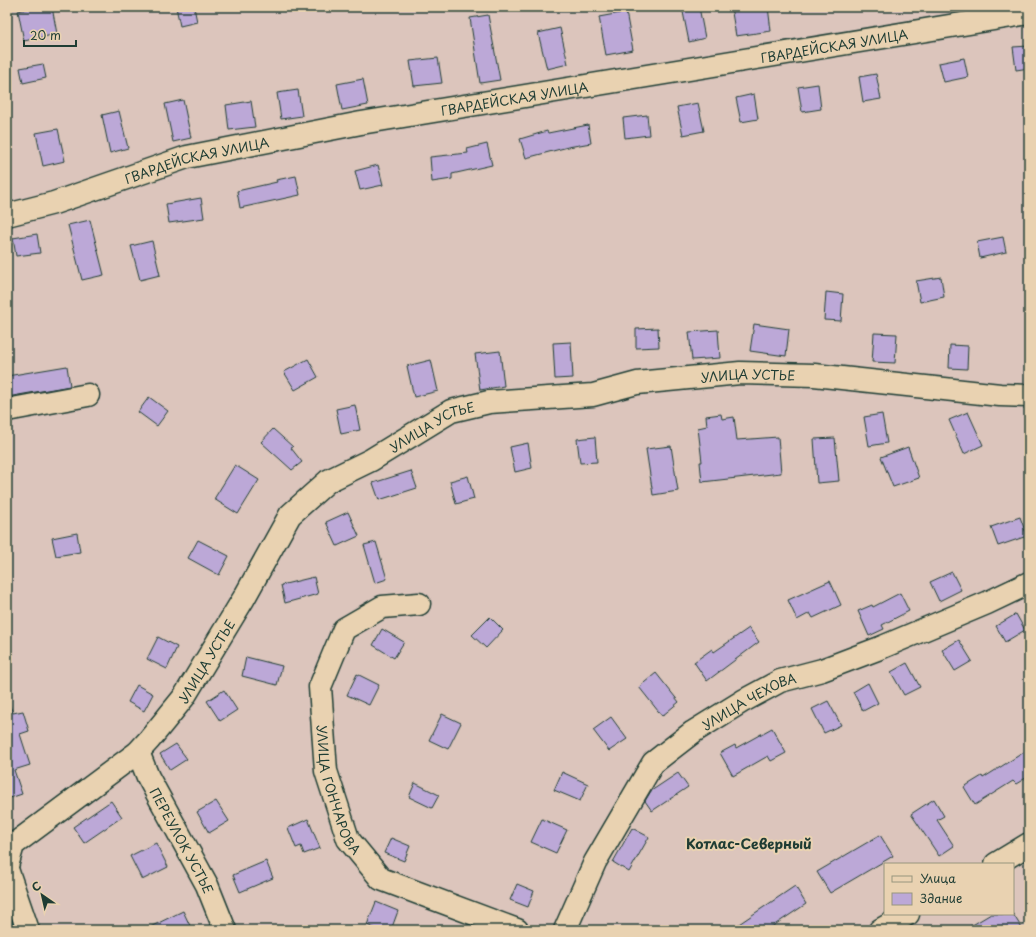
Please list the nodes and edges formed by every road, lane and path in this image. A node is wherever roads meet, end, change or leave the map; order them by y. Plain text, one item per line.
1 (1029, 13) edge
2 (981, 14) edge
3 (7, 215) edge
4 (88, 395) dead end
5 (1029, 396) edge
6 (7, 410) edge
7 (1029, 583) edge
8 (419, 604) dead end
9 (138, 752) junction
10 (1029, 844) edge
11 (998, 863) edge
12 (7, 867) edge
13 (906, 915) edge
14 (28, 930) edge
15 (225, 930) edge
16 (517, 930) edge
17 (565, 930) edge
18 (880, 930) edge

1 - 2 street, ГВАРДЕЙСКАЯ УЛИЦА
2 - 3 street, ГВАРДЕЙСКАЯ УЛИЦА
4 - 6 street
5 - 9 street, УЛИЦА УСТЬЕ
7 - 17 street, УЛИЦА ЧЕХОВА
8 - 16 street, УЛИЦА ГОНЧАРОВА
9 - 12 street, УЛИЦА УСТЬЕ
9 - 15 street, ПЕРЕУЛОК УСТЬЕ
10 - 11 street
12 - 14 street
13 - 18 street

